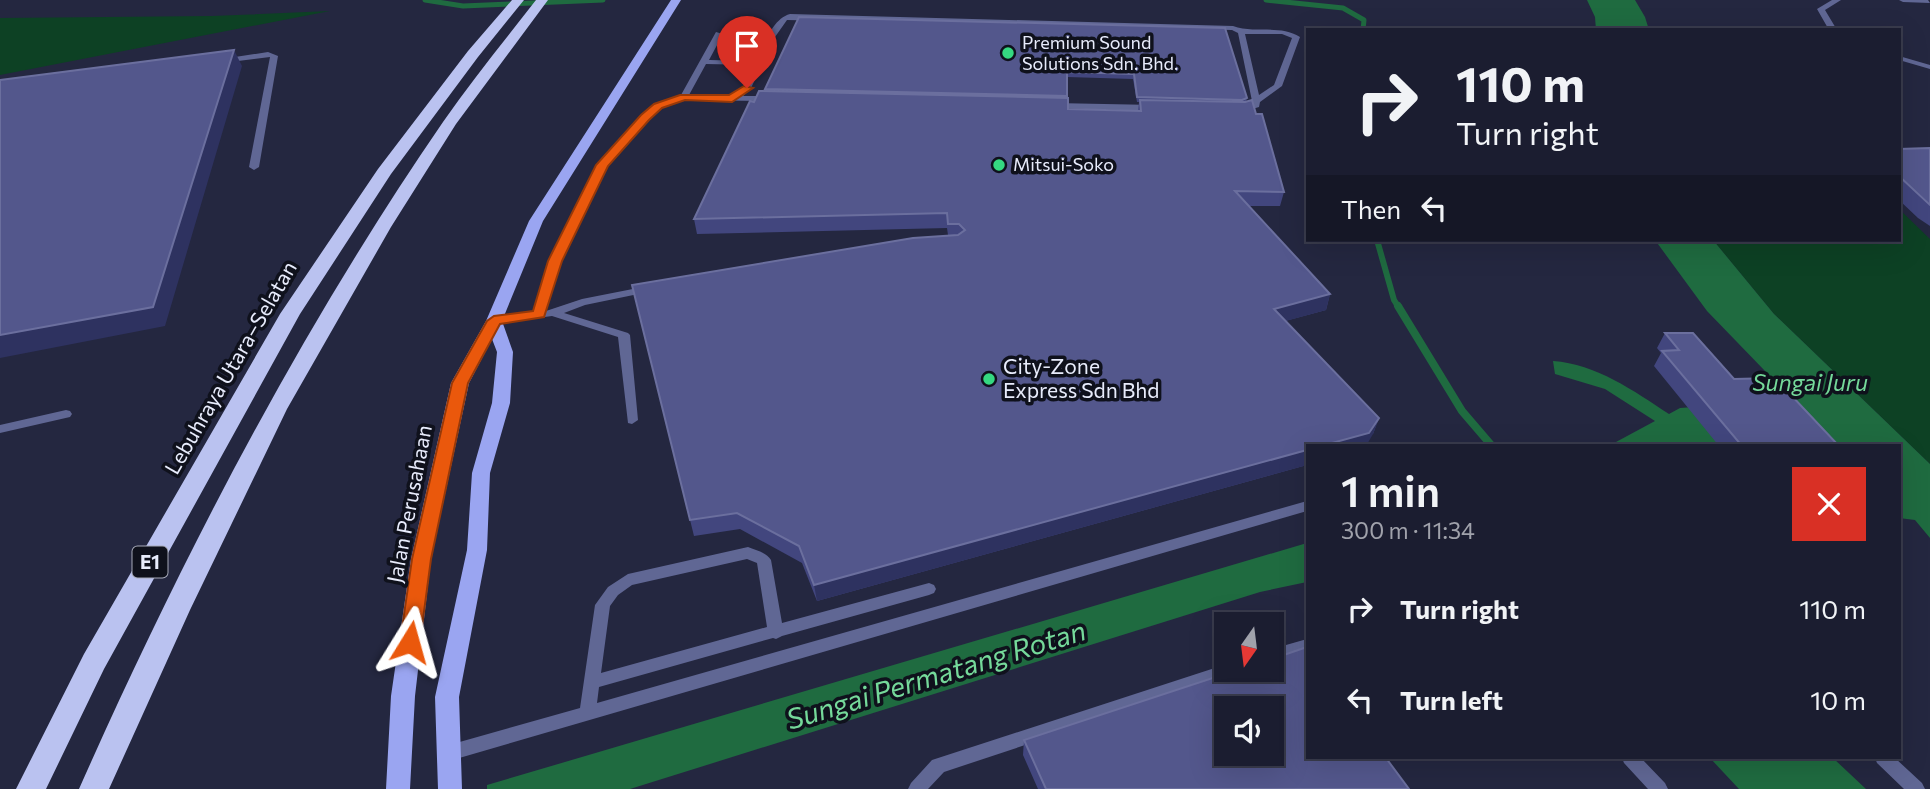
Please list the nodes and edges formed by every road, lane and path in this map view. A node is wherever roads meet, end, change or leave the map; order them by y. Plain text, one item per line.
1 (676, 0) edge
2 (1837, 0) edge
3 (1903, 0) edge
4 (1928, 2) edge
5 (513, 5) edge
6 (537, 6) edge
7 (1831, 28) edge
8 (1241, 32) junction
9 (719, 34) dead end
10 (1901, 59) edge
11 (217, 61) edge
12 (703, 62) junction
13 (758, 63) junction
14 (1930, 67) edge
15 (684, 97) junction
16 (732, 99) junction
17 (787, 100) edge
18 (1256, 101) junction
19 (1050, 106) edge
20 (1160, 108) edge
21 (1230, 110) edge
22 (254, 167) dead end
23 (657, 287) edge
24 (553, 313) junction
25 (539, 314) junction
26 (494, 321) junction
27 (65, 415) dead end
28 (632, 419) dead end
29 (0, 429) edge
30 (1306, 506) edge
31 (929, 589) dead end
32 (776, 633) junction
33 (1306, 645) edge
34 (1284, 652) edge
35 (1214, 675) edge
36 (592, 682) junction
37 (587, 714) junction
38 (449, 753) junction
39 (1631, 759) edge
40 (1884, 759) edge
41 (31, 789) edge
42 (94, 789) edge
43 (398, 789) edge
44 (450, 789) edge
45 (918, 789) edge
46 (1659, 789) edge
47 (1916, 789) edge

1 - 26 main road, Jalan Perusahaan
2 - 7 lane
3 - 4 lane
5 - 41 highway, Lebuhraya Utara–Selatan / E1
6 - 42 highway, E1
8 - 13 lane
8 - 18 lane
8 - 18 lane
9 - 12 lane
10 - 14 lane
11 - 22 lane
12 - 13 lane
12 - 15 lane
13 - 16 lane
15 - 16 lane
15 - 25 lane
16 - 17 lane
18 - 21 lane
19 - 20 lane
23 - 24 lane
24 - 25 lane
24 - 28 lane
25 - 26 lane
26 - 38 main road
26 - 43 main road, Jalan Perusahaan
27 - 29 lane
30 - 37 lane
31 - 32 lane
32 - 36 lane
32 - 36 lane
33 - 34 lane
35 - 45 lane
36 - 37 lane
37 - 38 lane
38 - 44 main road
39 - 46 lane
40 - 47 lane

